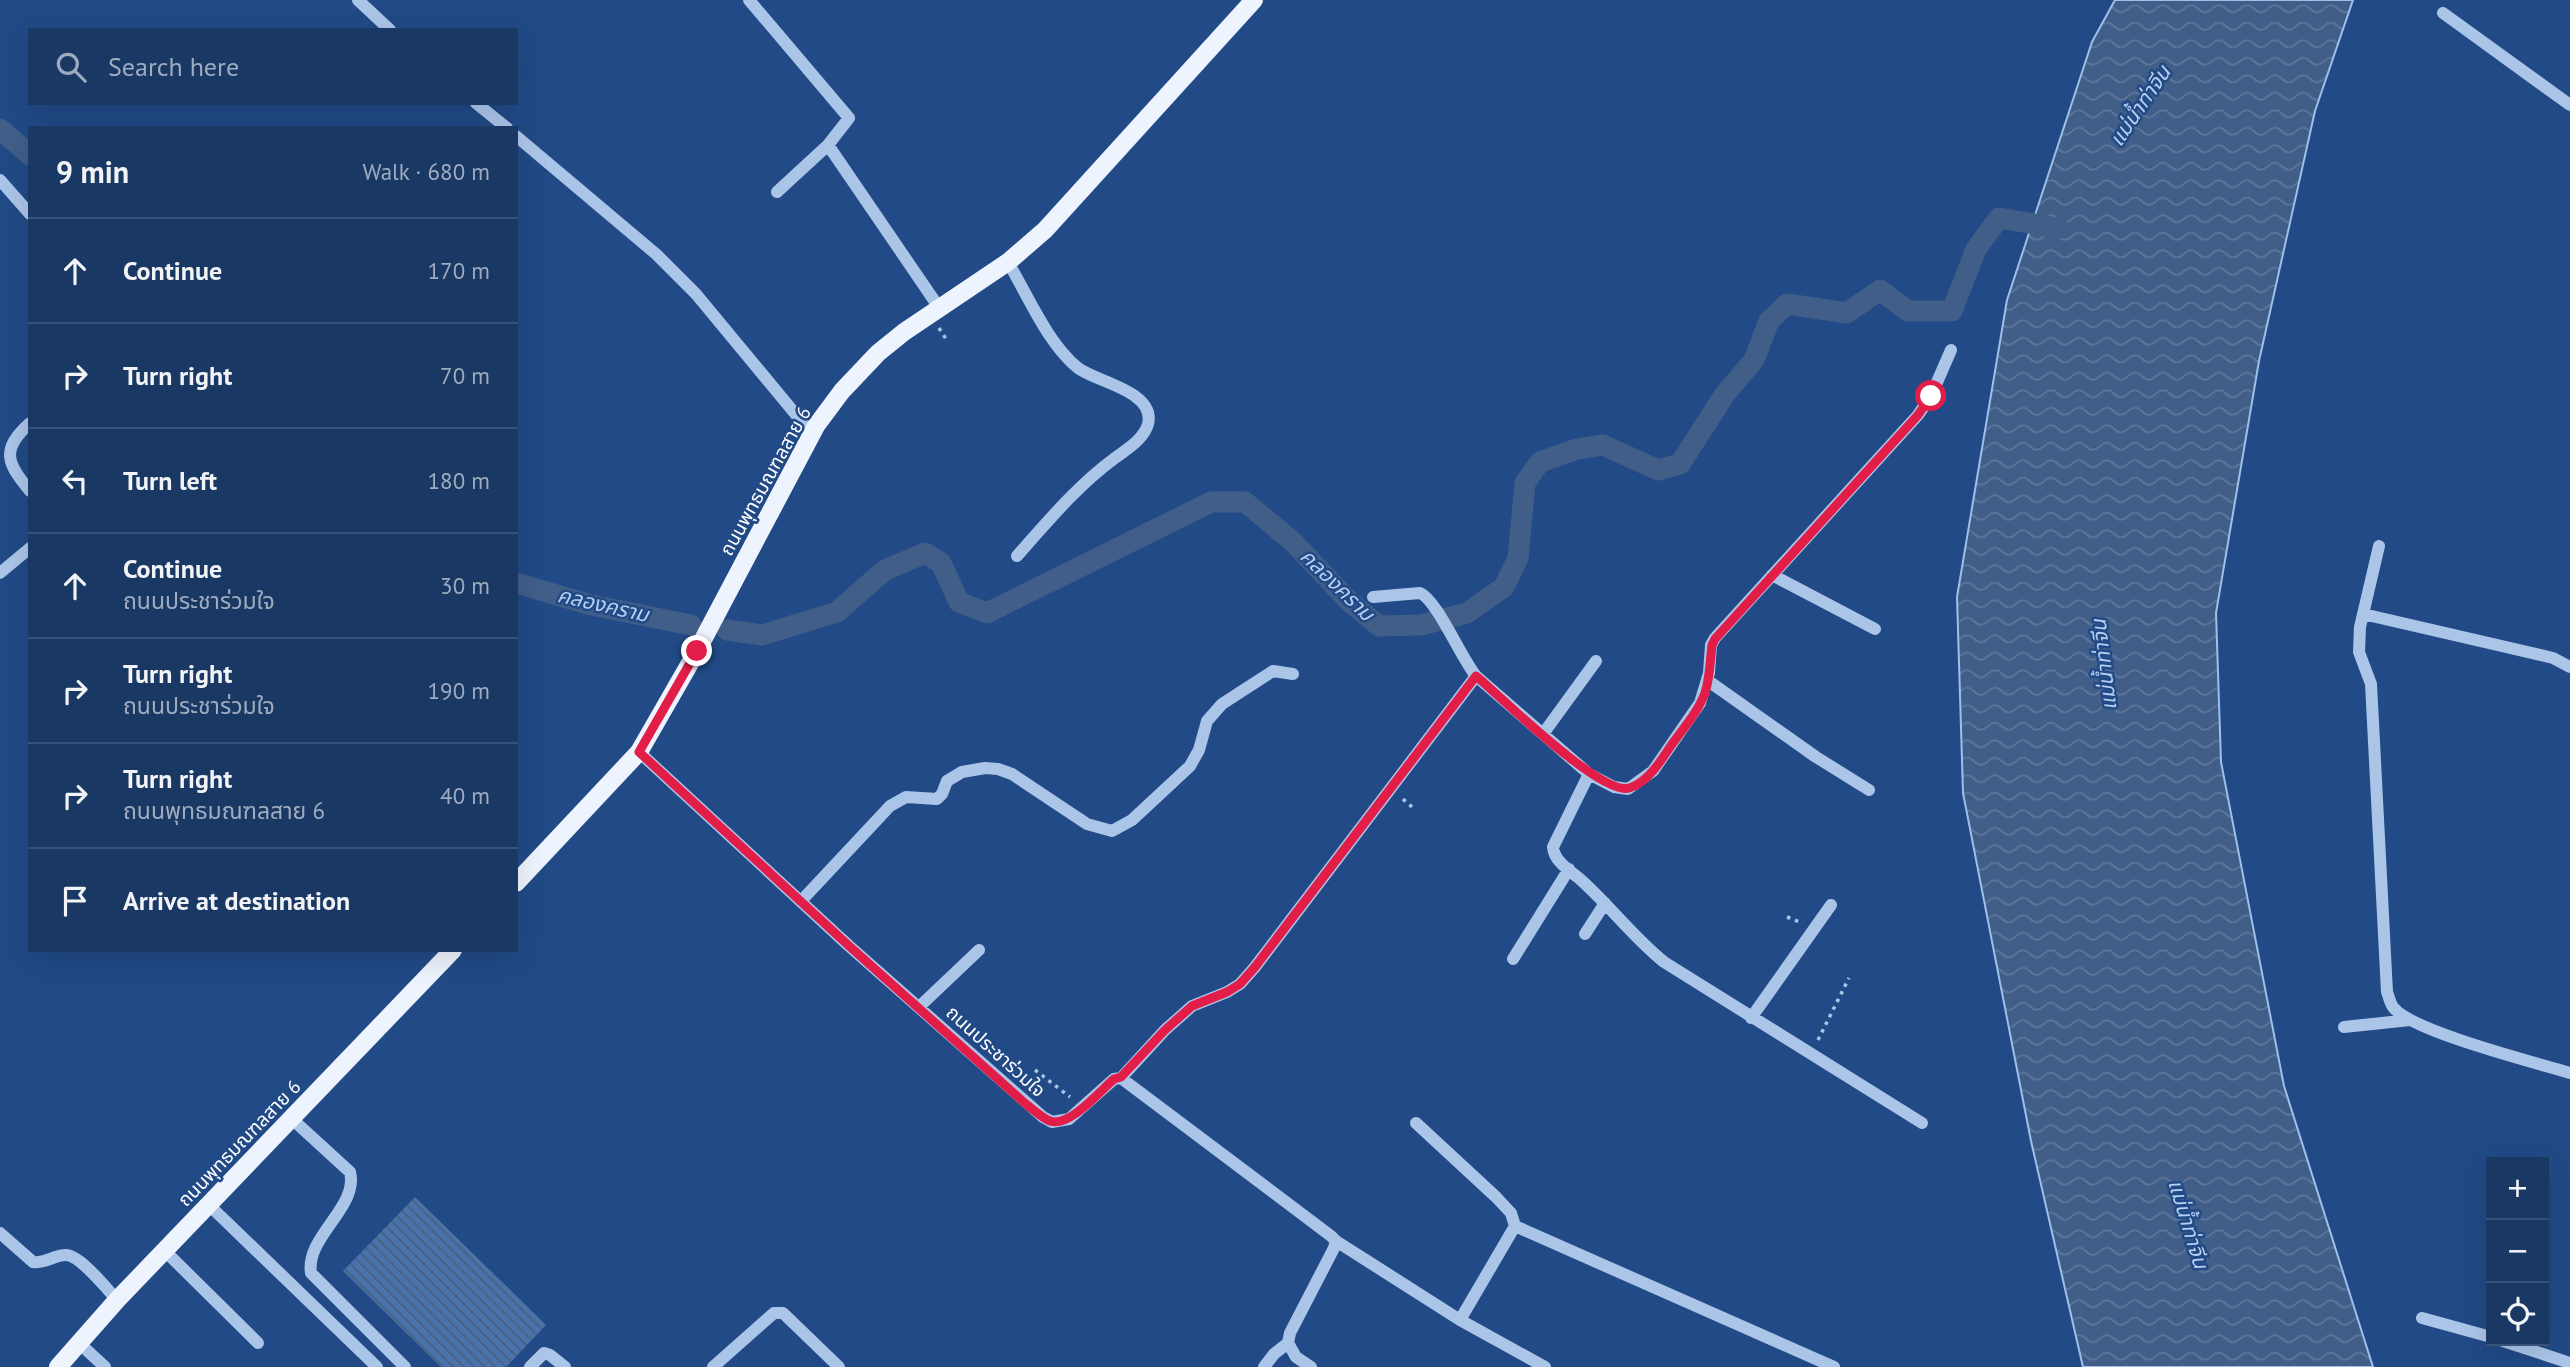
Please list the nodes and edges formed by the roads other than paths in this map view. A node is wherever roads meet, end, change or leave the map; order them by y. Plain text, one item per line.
1 (358, 0) edge
2 (749, 0) edge
3 (1254, 0) edge
4 (2444, 13) dead end
5 (388, 28) edge
6 (478, 105) edge
7 (2570, 105) edge
8 (504, 126) edge
9 (518, 137) edge
10 (828, 145) junction
11 (0, 180) edge
12 (777, 192) dead end
13 (28, 212) edge
14 (1008, 262) junction
15 (940, 309) junction
16 (1951, 349) dead end
17 (28, 425) edge
18 (812, 434) junction
19 (28, 488) edge
20 (2379, 546) dead end
21 (28, 550) edge
22 (1017, 556) dead end
23 (0, 573) edge
24 (1772, 575) junction
25 (1373, 597) dead end
26 (2363, 614) junction
27 (1875, 629) dead end
28 (1596, 661) dead end
29 (2570, 667) edge
30 (1293, 674) dead end
31 (1476, 676) junction
32 (1707, 680) junction
33 (1544, 734) junction
34 (639, 752) junction
35 (1590, 774) junction
36 (1869, 790) dead end
37 (1569, 869) junction
38 (518, 882) edge
39 (802, 900) junction
40 (1605, 903) junction
41 (1831, 905) dead end
42 (1585, 934) dead end
43 (979, 950) dead end
44 (446, 953) edge
45 (1513, 959) dead end
46 (919, 1007) junction
47 (1751, 1018) junction
48 (2410, 1020) junction
49 (2344, 1027) dead end
50 (2570, 1073) edge
51 (1121, 1077) junction
52 (292, 1119) junction
53 (1416, 1123) dead end
54 (1922, 1123) dead end
55 (209, 1205) junction
56 (1515, 1226) junction
57 (0, 1233) edge
58 (1336, 1241) junction
59 (165, 1251) junction
60 (117, 1300) junction
61 (2422, 1318) dead end
62 (1460, 1320) junction
63 (2486, 1336) edge
64 (79, 1343) junction
65 (258, 1343) dead end
66 (1288, 1343) junction
67 (2518, 1346) edge
68 (2570, 1363) edge
69 (58, 1367) edge
70 (105, 1367) edge
71 (377, 1367) edge
72 (405, 1367) edge
73 (530, 1367) edge
74 (565, 1367) edge
75 (713, 1367) edge
76 (839, 1367) edge
77 (1264, 1367) edge
78 (1311, 1367) edge
79 (1545, 1367) edge
80 (1834, 1367) edge

1 - 5 street
2 - 10 street
3 - 14 main road, ถนนพุทธมณฑลสาย 6
4 - 7 street
6 - 8 street
9 - 18 street
10 - 12 street
10 - 15 street
11 - 13 street
14 - 15 main road, ถนนพุทธมณฑลสาย 6
14 - 22 street
15 - 18 main road, ถนนพุทธมณฑลสาย 6
16 - 24 street
17 - 19 street
18 - 34 main road, ถนนพุทธมณฑลสาย 6
20 - 26 street
21 - 23 street
24 - 27 street
24 - 32 street
25 - 31 street
26 - 29 street
26 - 48 street
28 - 33 street
30 - 39 street
31 - 33 street
31 - 51 street, ถนนประชาร่วมใจ
32 - 35 street
32 - 36 street
33 - 35 street
34 - 38 main road, ถนนพุทธมณฑลสาย 6
34 - 39 street, ถนนประชาร่วมใจ
35 - 37 street
37 - 40 street
37 - 45 street
39 - 46 street, ถนนประชาร่วมใจ
40 - 42 street
40 - 47 street
41 - 47 street
43 - 46 street
44 - 52 main road, ถนนพุทธมณฑลสาย 6
46 - 51 street, ถนนประชาร่วมใจ
47 - 54 street
48 - 49 street
48 - 50 street
51 - 58 street
52 - 55 main road, ถนนพุทธมณฑลสาย 6
52 - 72 street
53 - 56 street
55 - 59 main road, ถนนพุทธมณฑลสาย 6
55 - 71 street
56 - 62 street
56 - 80 street
57 - 60 street
58 - 62 street
58 - 66 street
59 - 60 main road, ถนนพุทธมณฑลสาย 6
59 - 65 street
60 - 64 main road, ถนนพุทธมณฑลสาย 6
61 - 63 street
62 - 79 street
64 - 69 main road, ถนนพุทธมณฑลสาย 6
64 - 70 street
66 - 77 street
66 - 78 street
67 - 68 street
73 - 74 street
75 - 76 street

